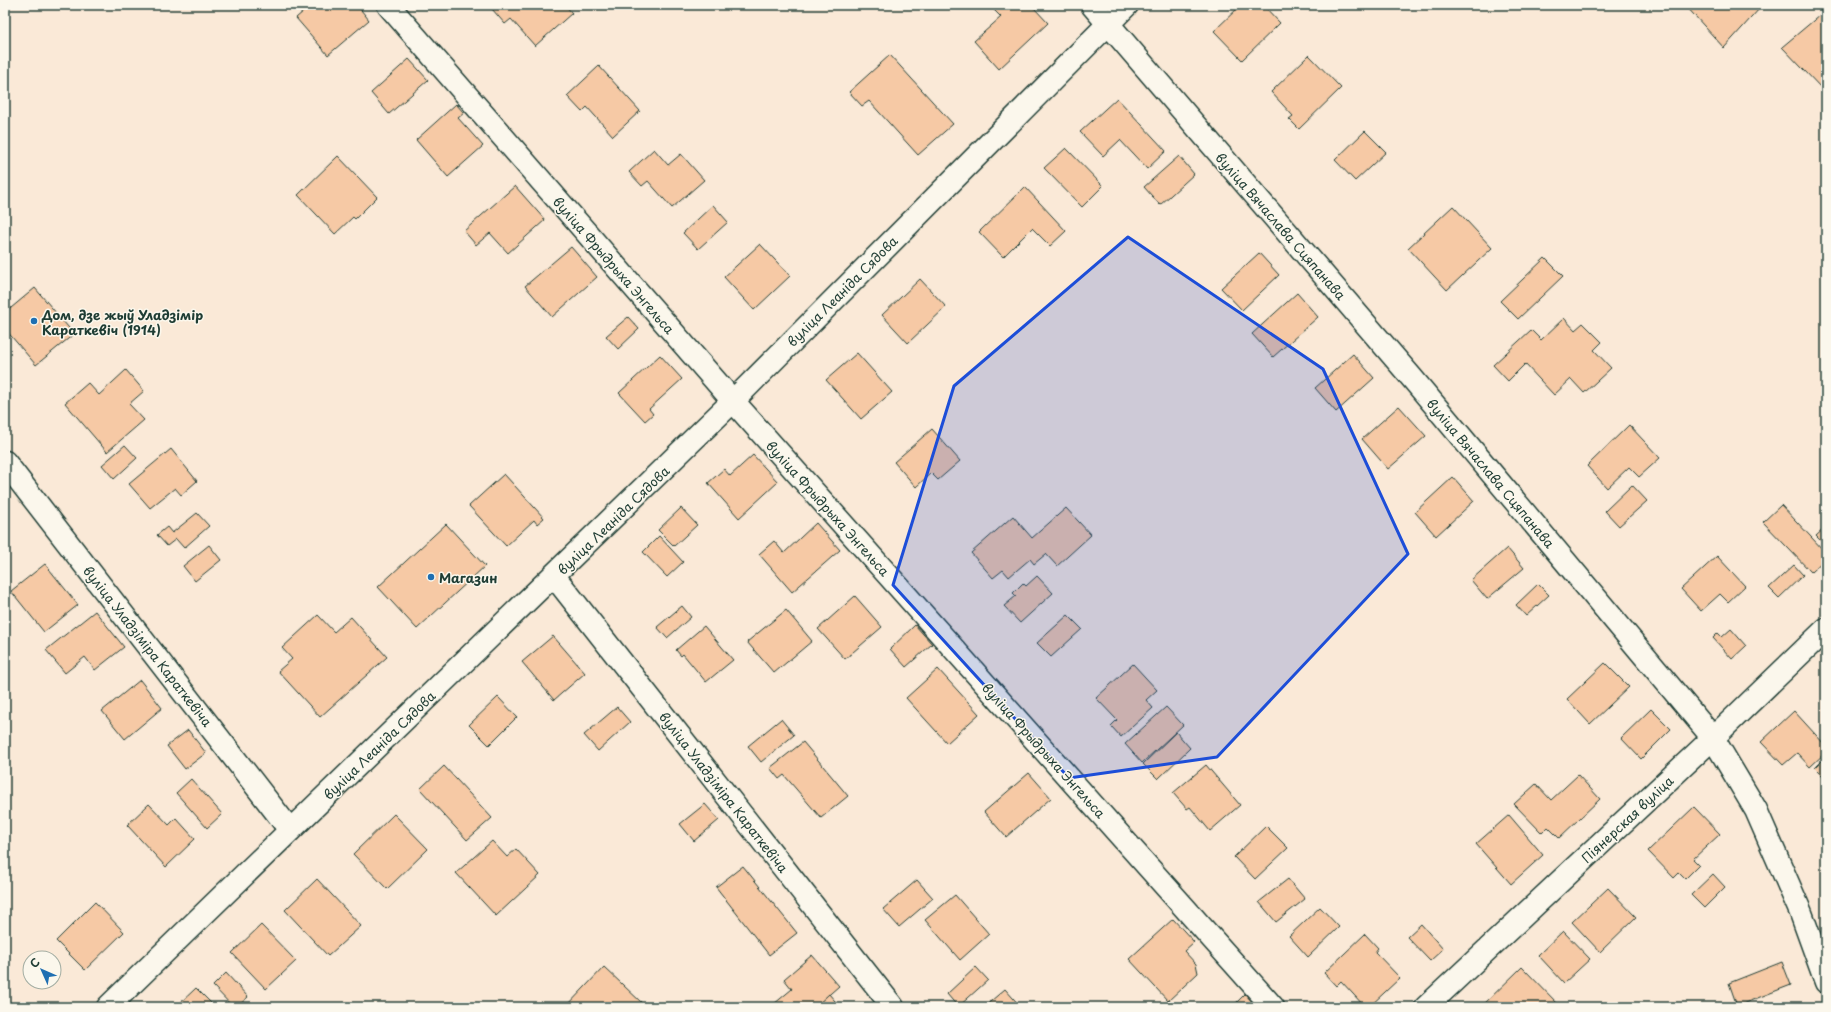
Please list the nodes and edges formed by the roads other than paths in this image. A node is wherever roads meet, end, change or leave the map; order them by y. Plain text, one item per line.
1 (388, 5) edge
2 (1092, 5) edge
3 (1127, 5) edge
4 (1108, 24) junction
5 (734, 401) junction
6 (5, 462) edge
7 (554, 576) junction
8 (1826, 629) edge
9 (1713, 738) junction
10 (290, 830) junction
11 (1826, 982) edge
12 (108, 1007) edge
13 (893, 1007) edge
14 (1273, 1007) edge
15 (1426, 1007) edge

1 - 5 street, вуліца Фрыдрыха Энгельса
2 - 4 street, вуліца Вячаслава Сцяпанава
3 - 4 street, вуліца Леаніда Сядова
4 - 5 street, вуліца Леаніда Сядова
4 - 9 street, вуліца Вячаслава Сцяпанава
5 - 7 street, вуліца Леаніда Сядова
5 - 14 street, вуліца Фрыдрыха Энгельса
6 - 10 street, вуліца Уладзіміра Караткевіча
7 - 10 street, вуліца Леаніда Сядова
7 - 13 street, вуліца Уладзіміра Караткевіча
8 - 9 street, Піянерская вуліца
9 - 11 street, вуліца Вячаслава Сцяпанава
9 - 15 street, Піянерская вуліца
10 - 12 street, вуліца Леаніда Сядова

